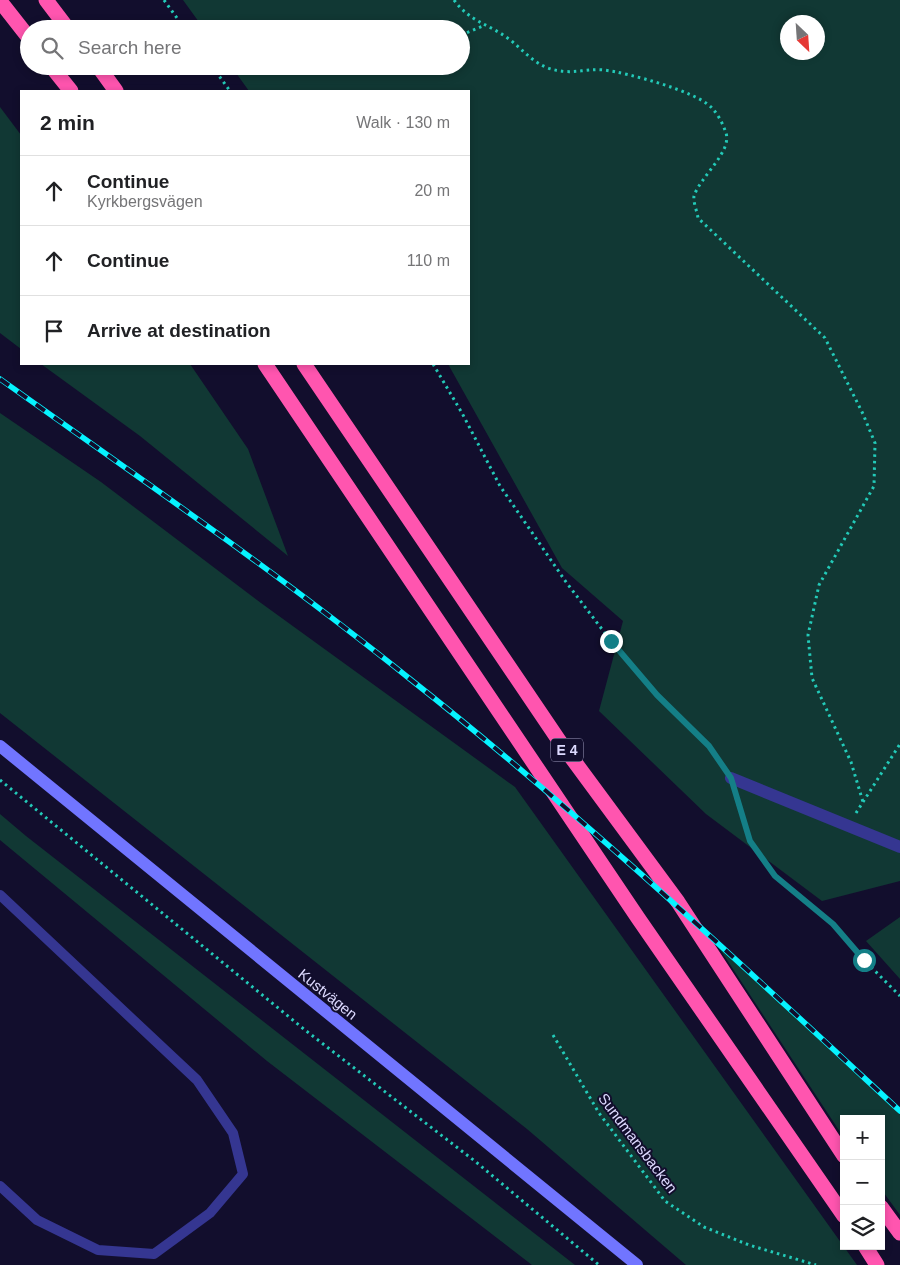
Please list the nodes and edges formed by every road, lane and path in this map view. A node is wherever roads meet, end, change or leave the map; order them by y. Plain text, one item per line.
1 (46, 0) edge
2 (164, 0) edge
3 (454, 0) edge
4 (0, 1) edge
5 (61, 20) edge
6 (178, 20) edge
7 (484, 26) junction
8 (20, 27) edge
9 (470, 31) edge
10 (58, 75) edge
11 (104, 75) edge
12 (218, 75) edge
13 (70, 90) edge
14 (115, 90) edge
15 (229, 90) edge
16 (266, 365) edge
17 (305, 365) edge
18 (434, 365) edge
19 (900, 744) edge
20 (0, 746) edge
21 (731, 778) junction
22 (0, 780) edge
23 (862, 802) junction
24 (847, 827) junction
25 (900, 847) edge
26 (0, 895) edge
27 (900, 996) edge
28 (553, 1035) dead end
29 (840, 1150) edge
30 (0, 1186) edge
31 (840, 1210) edge
32 (885, 1212) edge
33 (900, 1233) edge
34 (867, 1250) edge
35 (599, 1265) edge
36 (637, 1265) edge
37 (816, 1265) edge
38 (877, 1265) edge

1 - 5 highway
2 - 6 path
3 - 7 path
4 - 8 highway
7 - 9 path
7 - 23 path
10 - 13 highway
11 - 14 highway
12 - 15 path
16 - 31 highway, E 4
17 - 29 highway, E 4
18 - 21 path
19 - 23 path
20 - 36 main road, Kustvägen
21 - 24 street
21 - 27 path
22 - 35 path
23 - 24 path
24 - 25 street
26 - 30 lane
28 - 37 path, Sundmansbacken
32 - 33 highway
34 - 38 highway

